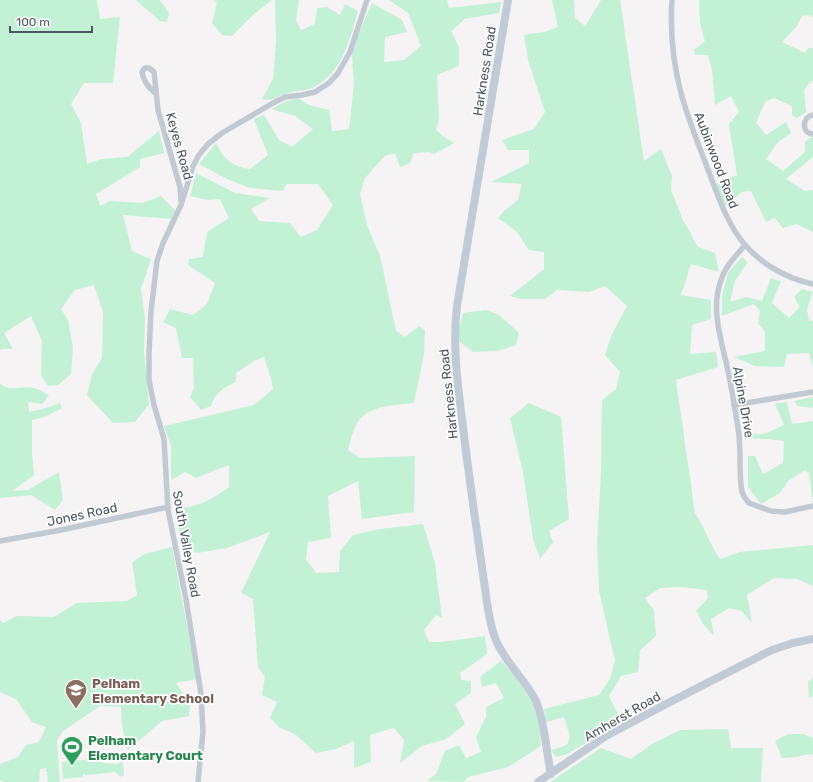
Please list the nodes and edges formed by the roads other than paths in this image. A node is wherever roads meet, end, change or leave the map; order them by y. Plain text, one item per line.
1 (367, 0) edge
2 (508, 0) edge
3 (672, 0) edge
4 (155, 93) dead end
5 (813, 115) edge
6 (813, 134) edge
7 (181, 205) junction
8 (745, 245) junction
9 (813, 284) edge
10 (813, 392) edge
11 (734, 405) junction
12 (813, 506) edge
13 (168, 507) junction
14 (0, 542) edge
15 (813, 639) edge
16 (552, 774) junction
17 (198, 782) edge
18 (538, 782) edge

1 - 7 street, South Valley Road
2 - 16 main road, Harkness Road
3 - 8 street, Aubinwood Road
4 - 7 street, Keyes Road
5 - 6 street
7 - 13 street, South Valley Road
8 - 9 street, Aubinwood Road
8 - 11 street, Alpine Drive
10 - 11 street
11 - 12 street, Alpine Drive
13 - 14 street, Jones Road
13 - 17 street, South Valley Road
15 - 16 main road, Amherst Road
16 - 18 main road, Amherst Road

